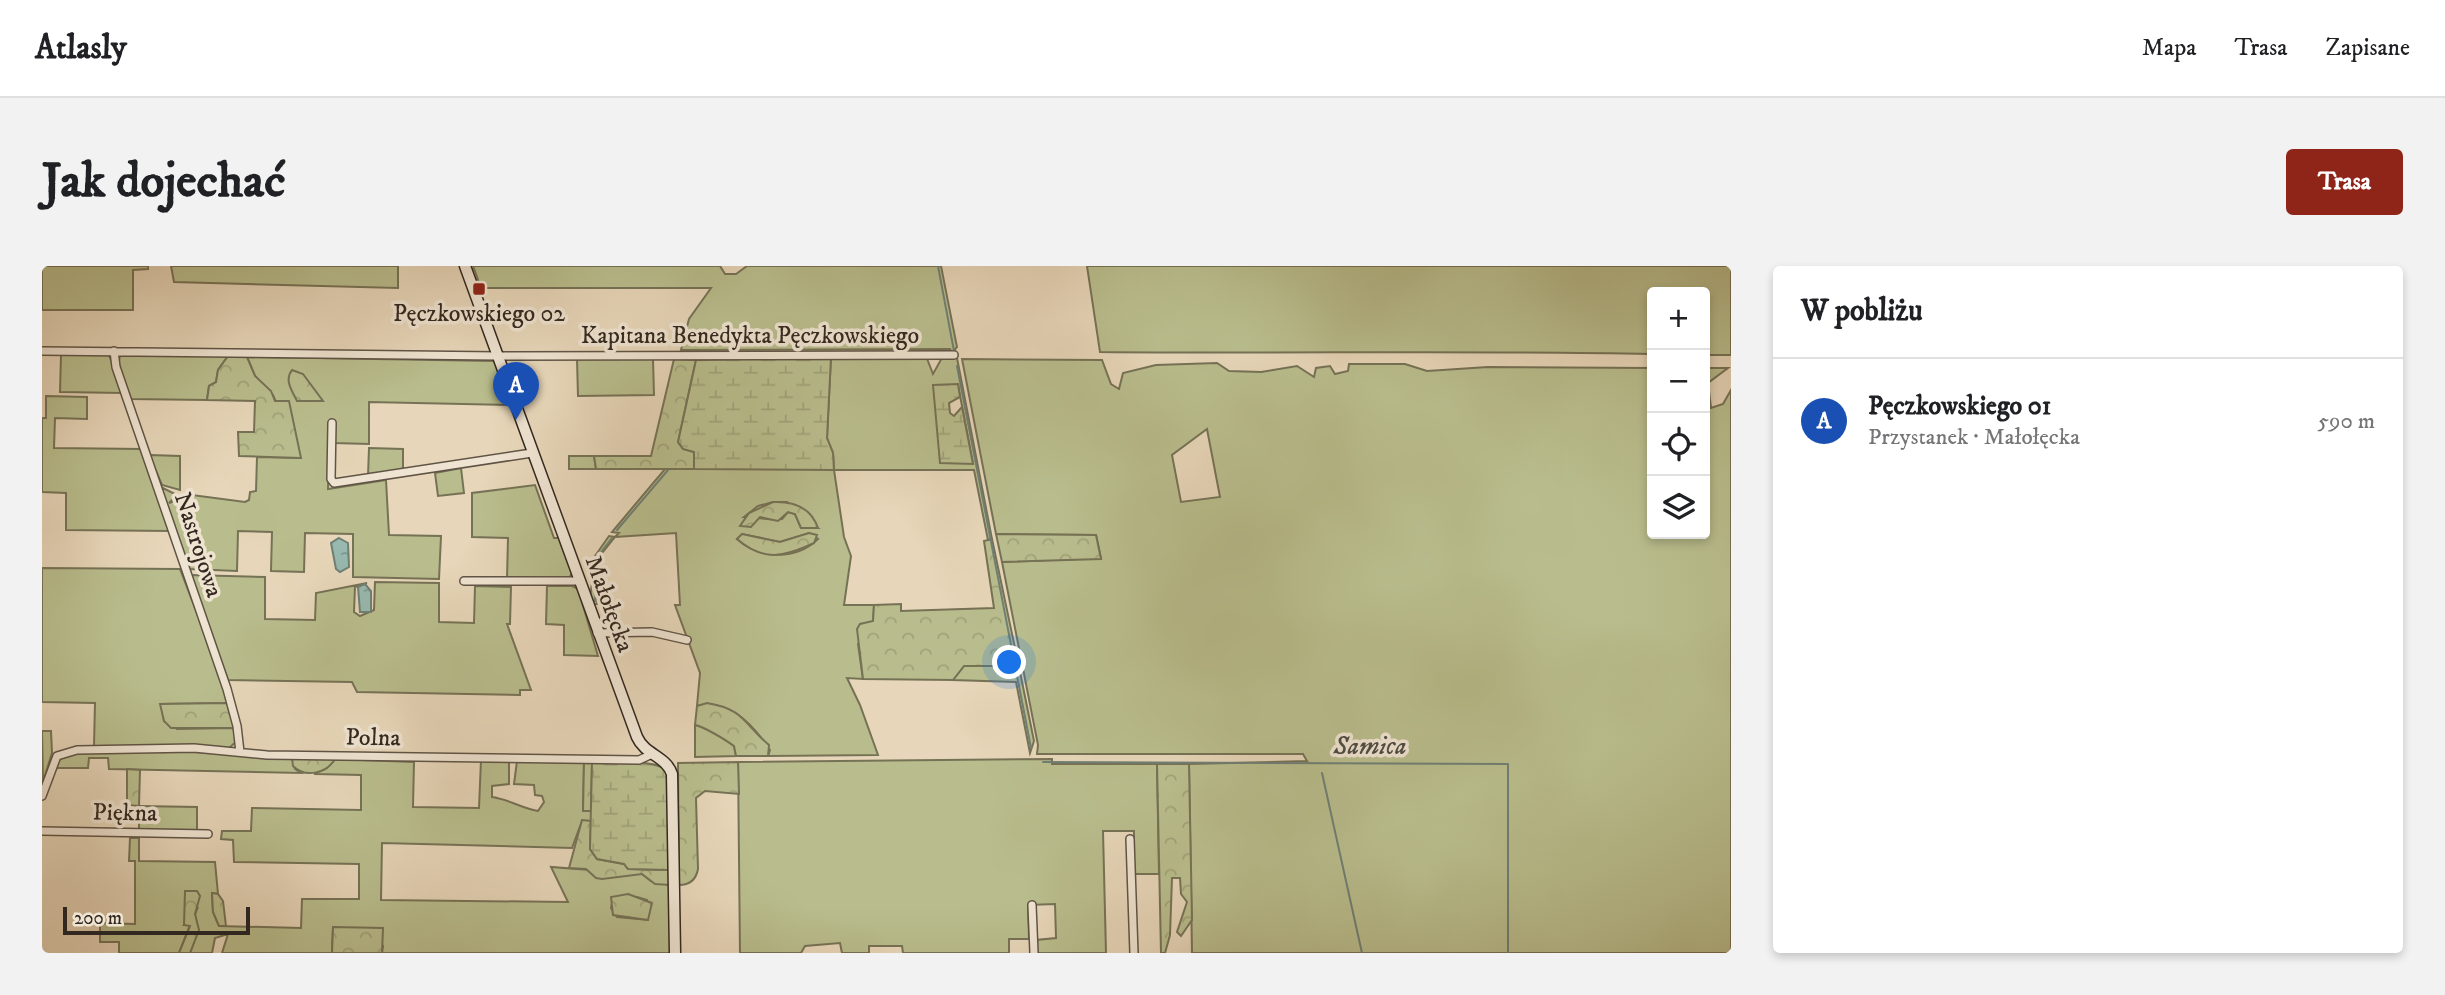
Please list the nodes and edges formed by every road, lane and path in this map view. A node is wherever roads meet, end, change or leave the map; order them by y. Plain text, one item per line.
1 (465, 266) edge
2 (42, 351) edge
3 (114, 351) junction
4 (954, 355) dead end
5 (497, 356) junction
6 (332, 423) dead end
7 (532, 453) junction
8 (464, 581) dead end
9 (578, 581) junction
10 (597, 633) junction
11 (687, 640) dead end
12 (240, 752) junction
13 (650, 755) junction
14 (42, 796) edge
15 (42, 831) edge
16 (208, 834) dead end
17 (1130, 839) dead end
18 (1032, 905) dead end
19 (675, 953) edge
20 (1034, 953) edge
21 (1134, 953) edge

1 - 5 street, Małołęcka
2 - 3 street, Kapitana Benedykta Pęczkowskiego
3 - 5 street, Kapitana Benedykta Pęczkowskiego
3 - 12 street, Nastrojowa
4 - 5 street, Kapitana Benedykta Pęczkowskiego
5 - 7 street, Małołęcka
6 - 7 street
7 - 9 street, Małołęcka
8 - 9 street
9 - 10 street, Małołęcka
10 - 11 street
10 - 13 street, Małołęcka
12 - 13 street, Polna
12 - 14 street, Polna
13 - 19 street, Małołęcka
15 - 16 street, Piękna
17 - 21 street
18 - 20 street

